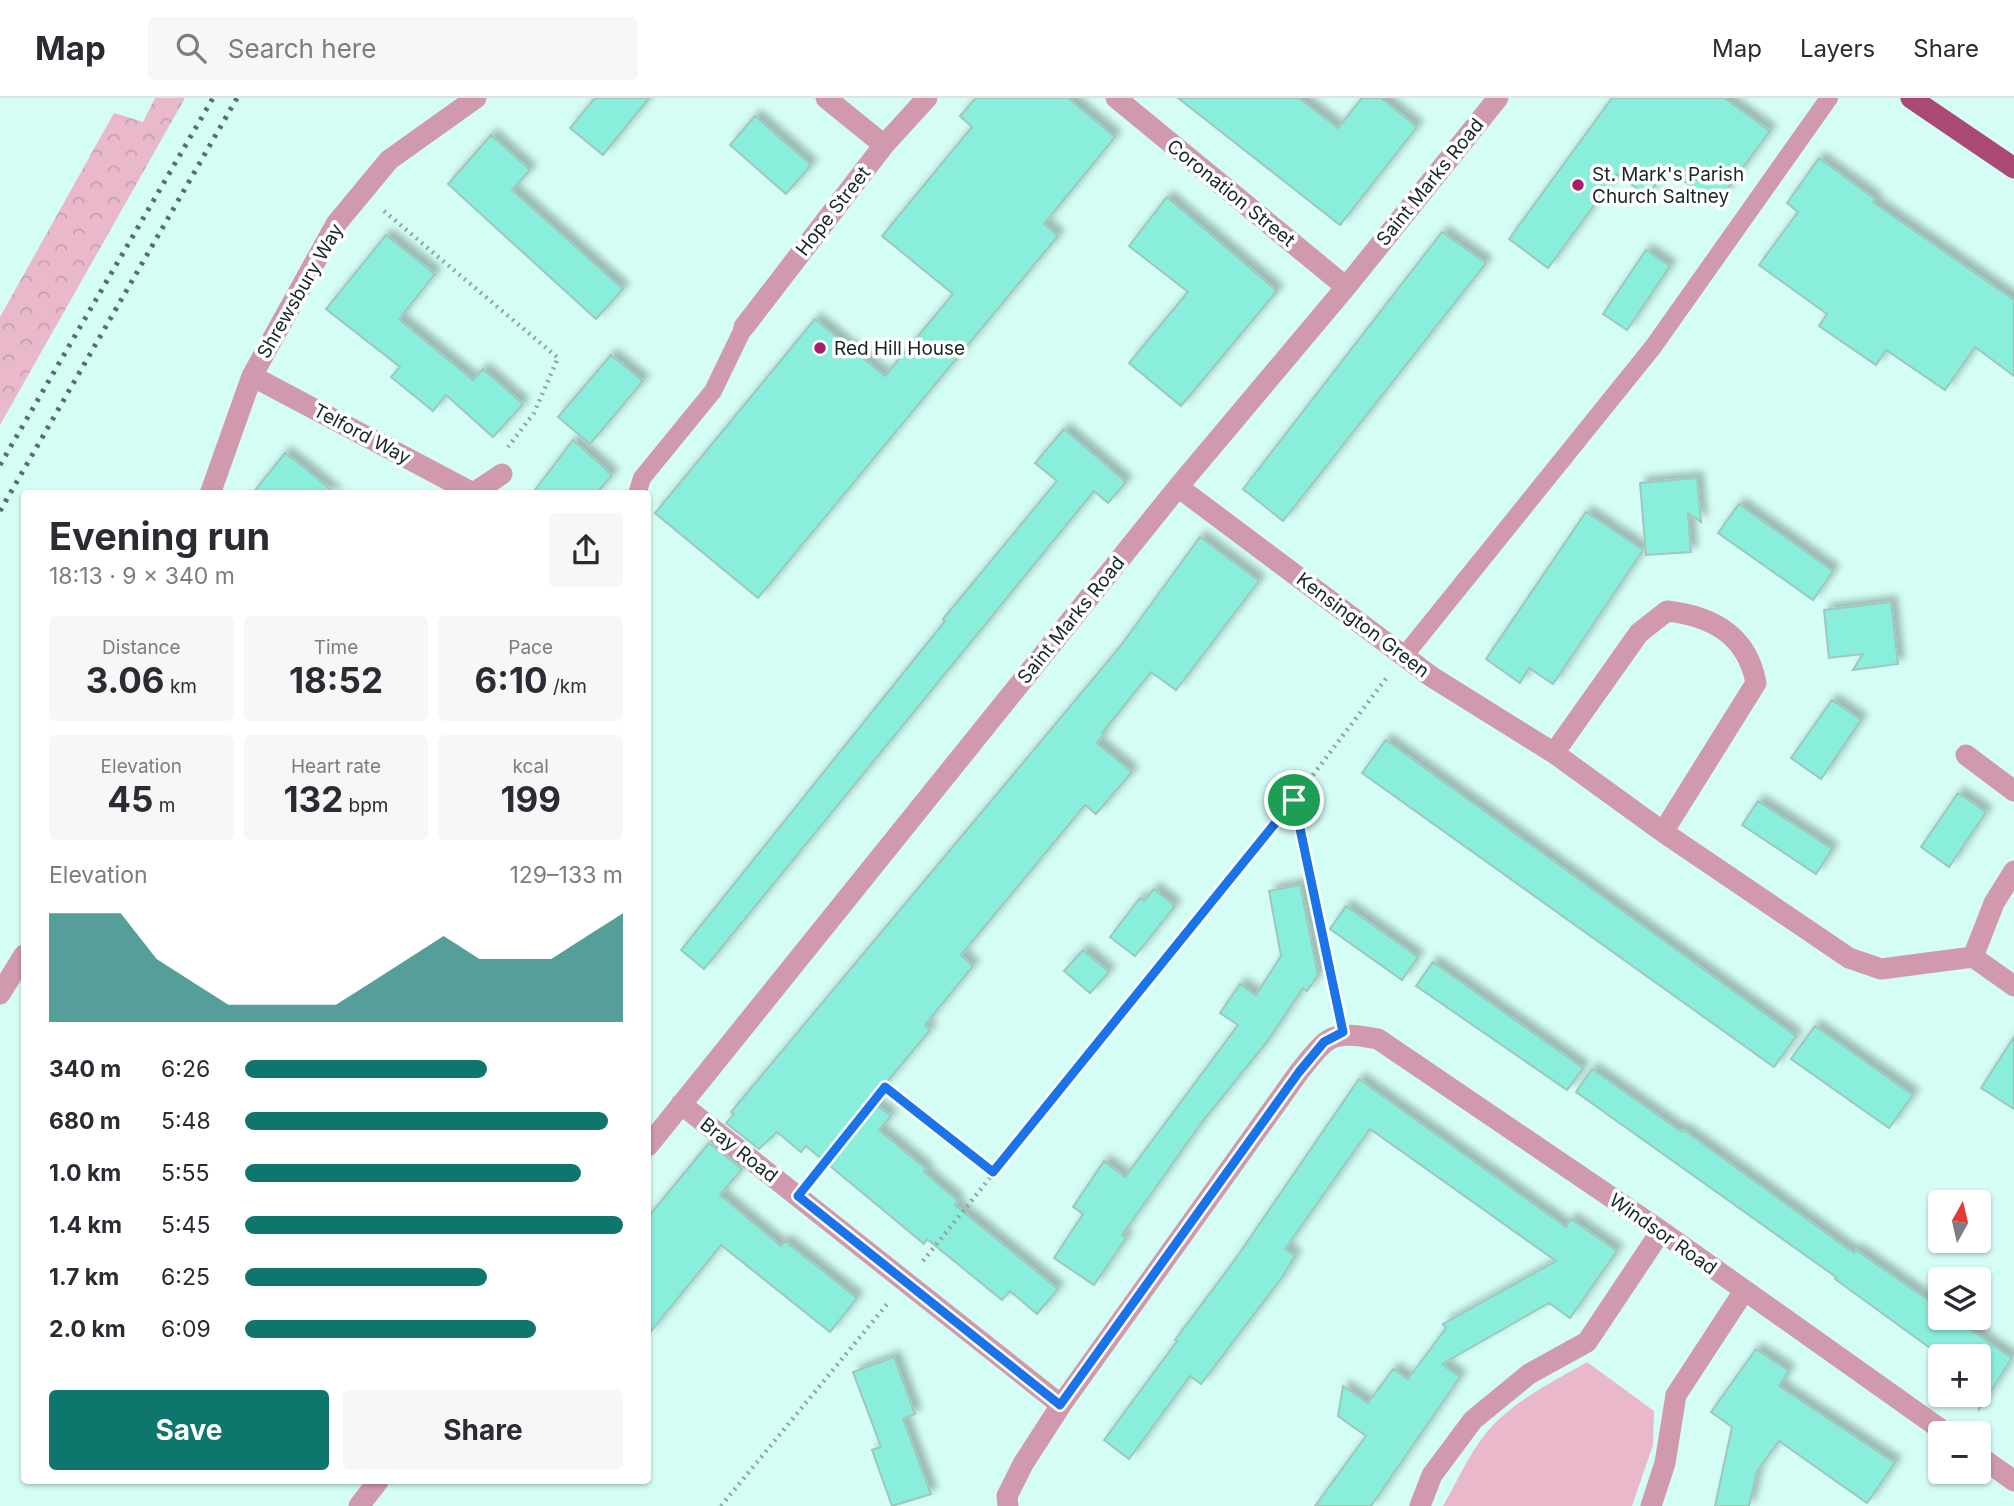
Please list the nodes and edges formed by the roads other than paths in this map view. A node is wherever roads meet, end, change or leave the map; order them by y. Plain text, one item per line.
1 (476, 98) edge
2 (827, 98) edge
3 (927, 98) edge
4 (1116, 98) edge
5 (1498, 98) edge
6 (1829, 98) edge
7 (1911, 98) edge
8 (884, 145) junction
9 (2014, 168) edge
10 (1346, 287) junction
11 (744, 327) joint
12 (252, 376) junction
13 (502, 474) road end
14 (1178, 487) junction
15 (211, 490) edge
16 (467, 490) edge
17 (478, 490) edge
18 (638, 490) edge
19 (1404, 656) junction
20 (1554, 753) junction
21 (1966, 755) dead end
22 (2014, 791) edge
23 (1663, 832) junction
24 (2014, 871) edge
25 (1973, 957) junction
26 (21, 960) edge
27 (2014, 986) edge
28 (0, 994) edge
29 (681, 1104) junction
30 (651, 1142) edge
31 (1661, 1231) junction
32 (1744, 1291) junction
33 (1060, 1405) junction
34 (1929, 1421) edge
35 (1991, 1465) edge
36 (2014, 1481) edge
37 (377, 1484) edge
38 (359, 1506) edge
39 (1008, 1506) edge
40 (1420, 1506) edge
41 (1651, 1506) edge

1 - 12 street, Shrewsbury Way
2 - 8 street
3 - 8 street, Hope Street
4 - 10 street, Coronation Street
5 - 10 street, Saint Marks Road
6 - 19 lane
7 - 9 main road
8 - 11 street, Hope Street
10 - 14 street, Saint Marks Road
11 - 18 lane
12 - 15 street, Shrewsbury Way
12 - 16 street, Telford Way
13 - 17 street, Telford Way
14 - 19 street, Kensington Green
14 - 29 street, Saint Marks Road
19 - 20 street, Kensington Green
20 - 23 street, Kensington Green
20 - 23 street
21 - 22 street
23 - 25 street, Kensington Green
24 - 25 street
25 - 27 street
26 - 28 street
29 - 30 street, Saint Marks Road
29 - 33 street, Bray Road
31 - 32 street, Windsor Road
31 - 33 street, Windsor Road
31 - 40 street
32 - 34 street, Windsor Road
32 - 41 street
33 - 39 street
35 - 36 street
37 - 38 street

